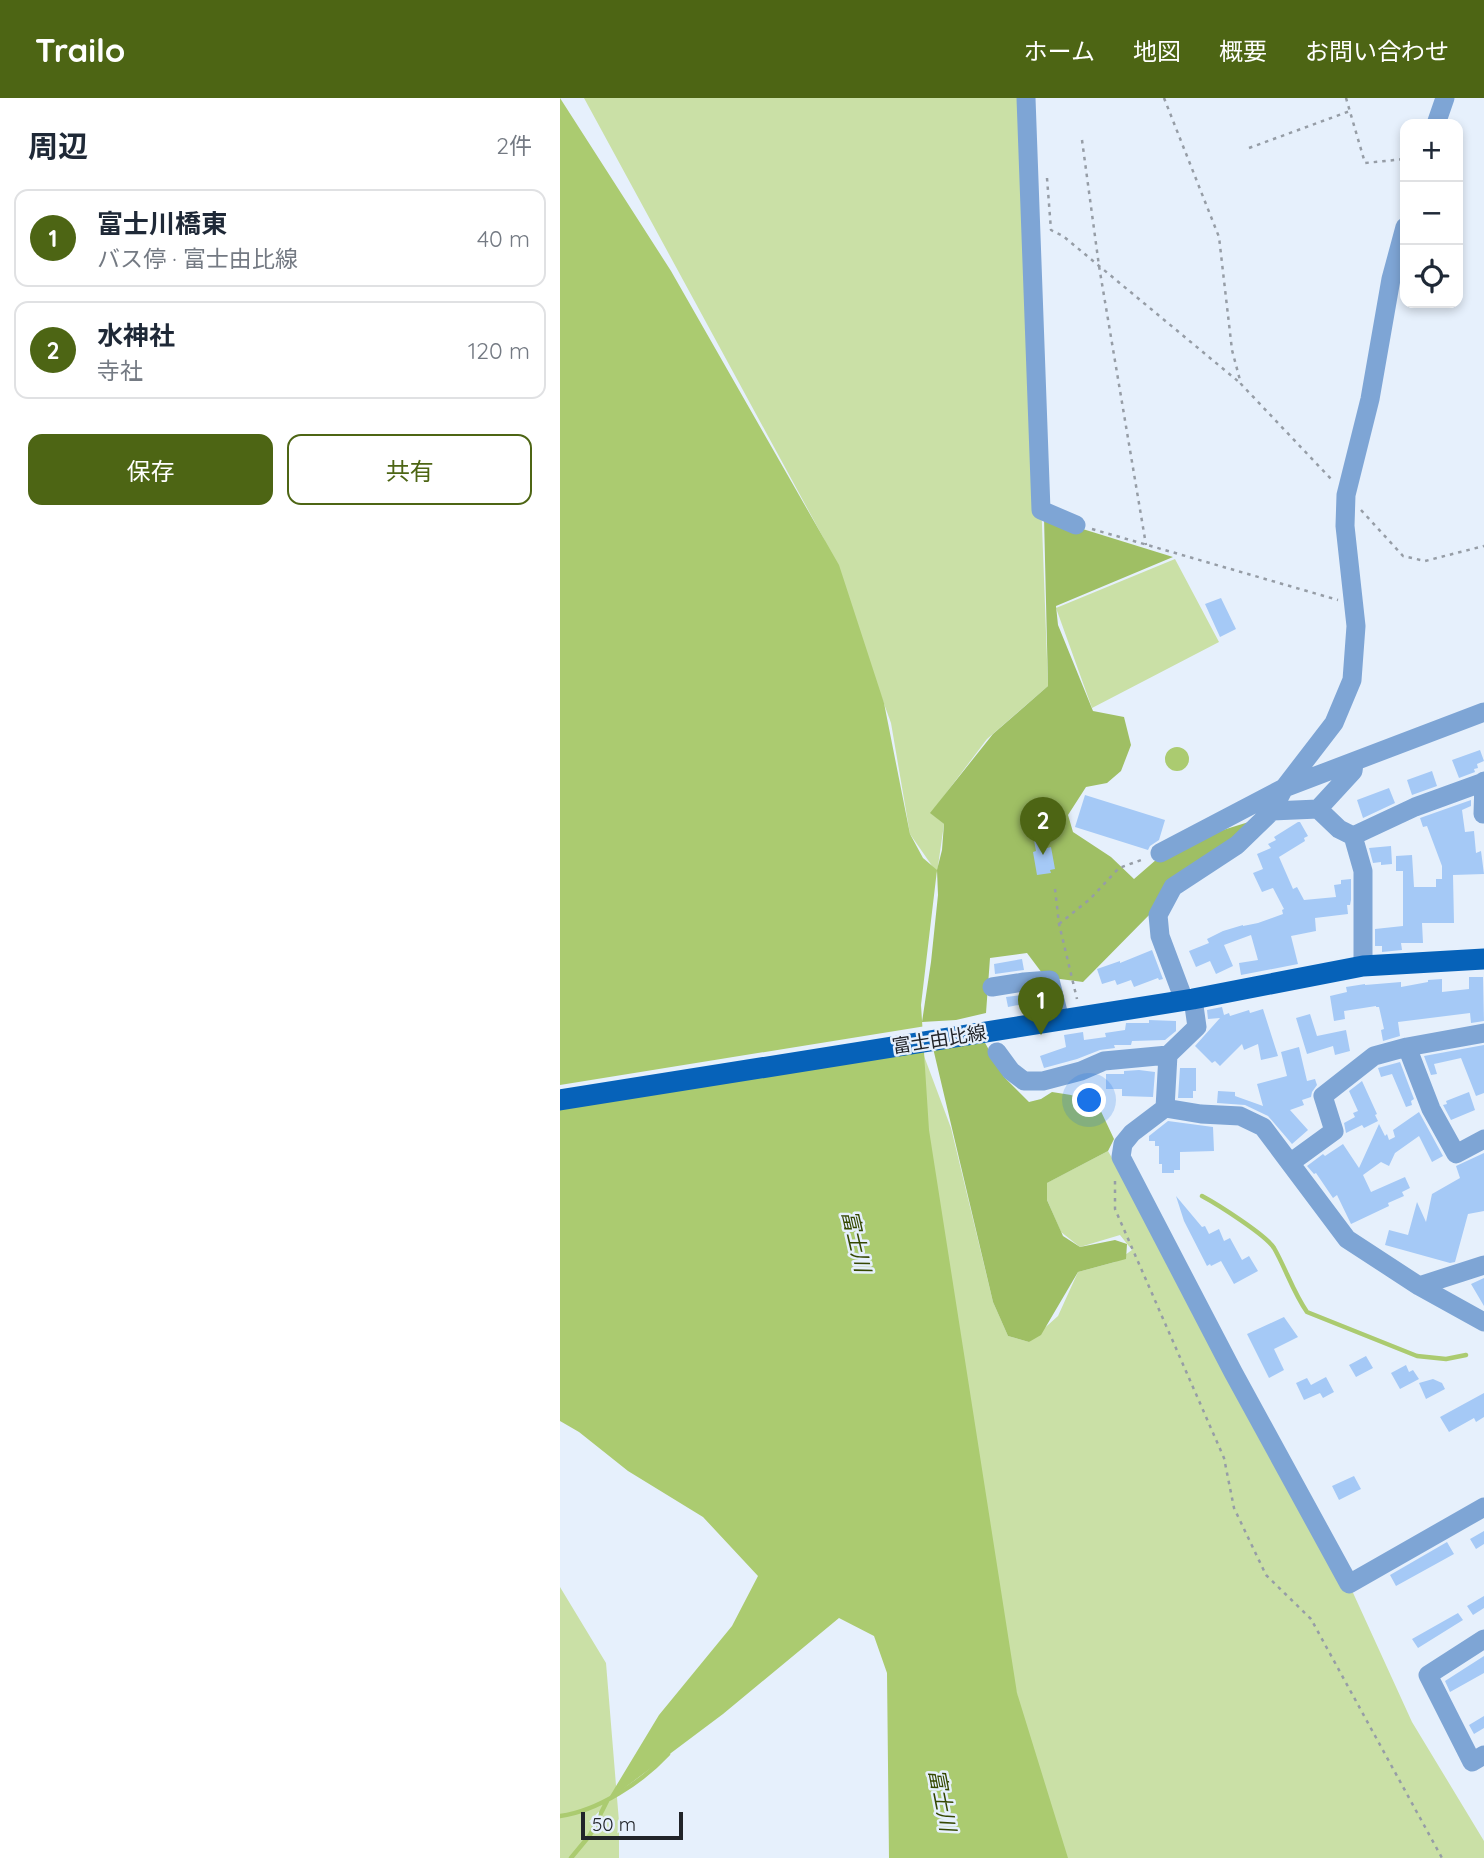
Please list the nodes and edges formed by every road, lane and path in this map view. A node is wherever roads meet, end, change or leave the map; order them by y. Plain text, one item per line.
1 (1026, 98) edge
2 (1164, 98) edge
3 (1346, 98) edge
4 (1446, 98) edge
5 (1350, 111) junction
6 (1438, 119) edge
7 (1082, 140) dead end
8 (1249, 148) dead end
9 (1400, 160) edge
10 (1047, 179) dead end
11 (1400, 245) edge
12 (1098, 265) junction
13 (1241, 384) junction
14 (1346, 495) junction
15 (1076, 524) joint
16 (1146, 545) junction
17 (1484, 546) edge
18 (1353, 600) junction
19 (1484, 712) edge
20 (1354, 763) junction
21 (1484, 782) edge
22 (1284, 788) junction
23 (1318, 809) junction
24 (1272, 811) junction
25 (1484, 814) edge
26 (1353, 836) junction
27 (1160, 853) joint
28 (1055, 889) dead end
29 (1059, 924) junction
30 (1484, 959) edge
31 (1363, 967) junction
32 (992, 987) dead end
33 (1189, 999) junction
34 (1069, 1018) junction
35 (1484, 1033) edge
36 (1407, 1048) junction
37 (997, 1052) dead end
38 (1168, 1055) junction
39 (560, 1100) edge
40 (1164, 1108) junction
41 (1484, 1139) edge
42 (1121, 1157) junction
43 (1290, 1163) junction
44 (1484, 1265) edge
45 (1419, 1286) junction
46 (1484, 1322) edge
47 (1484, 1507) edge
48 (1484, 1639) edge
49 (1484, 1755) edge
50 (1442, 1858) edge

1 - 15 street
2 - 13 path
3 - 5 path
4 - 6 street
5 - 8 path
5 - 9 path
7 - 12 path
10 - 12 path
11 - 14 street
12 - 13 path
12 - 16 path
13 - 14 path
14 - 17 path
14 - 18 street
15 - 16 path
16 - 18 path
18 - 22 street
19 - 20 street
20 - 22 street
20 - 23 street
21 - 25 street
21 - 26 street
22 - 24 street
22 - 27 street
23 - 24 street
23 - 26 street
24 - 33 street
26 - 31 street
27 - 29 path
28 - 29 path
29 - 34 path
30 - 31 main road, 富士由比線
31 - 33 main road, 富士由比線
32 - 34 street
33 - 34 main road, 富士由比線
33 - 38 street
34 - 39 main road, 富士由比線
35 - 36 street
36 - 41 street
36 - 43 street
37 - 38 street
38 - 40 street
40 - 42 street
40 - 43 street
42 - 47 street
42 - 50 path
43 - 45 street
44 - 45 street
45 - 46 street
48 - 49 street

